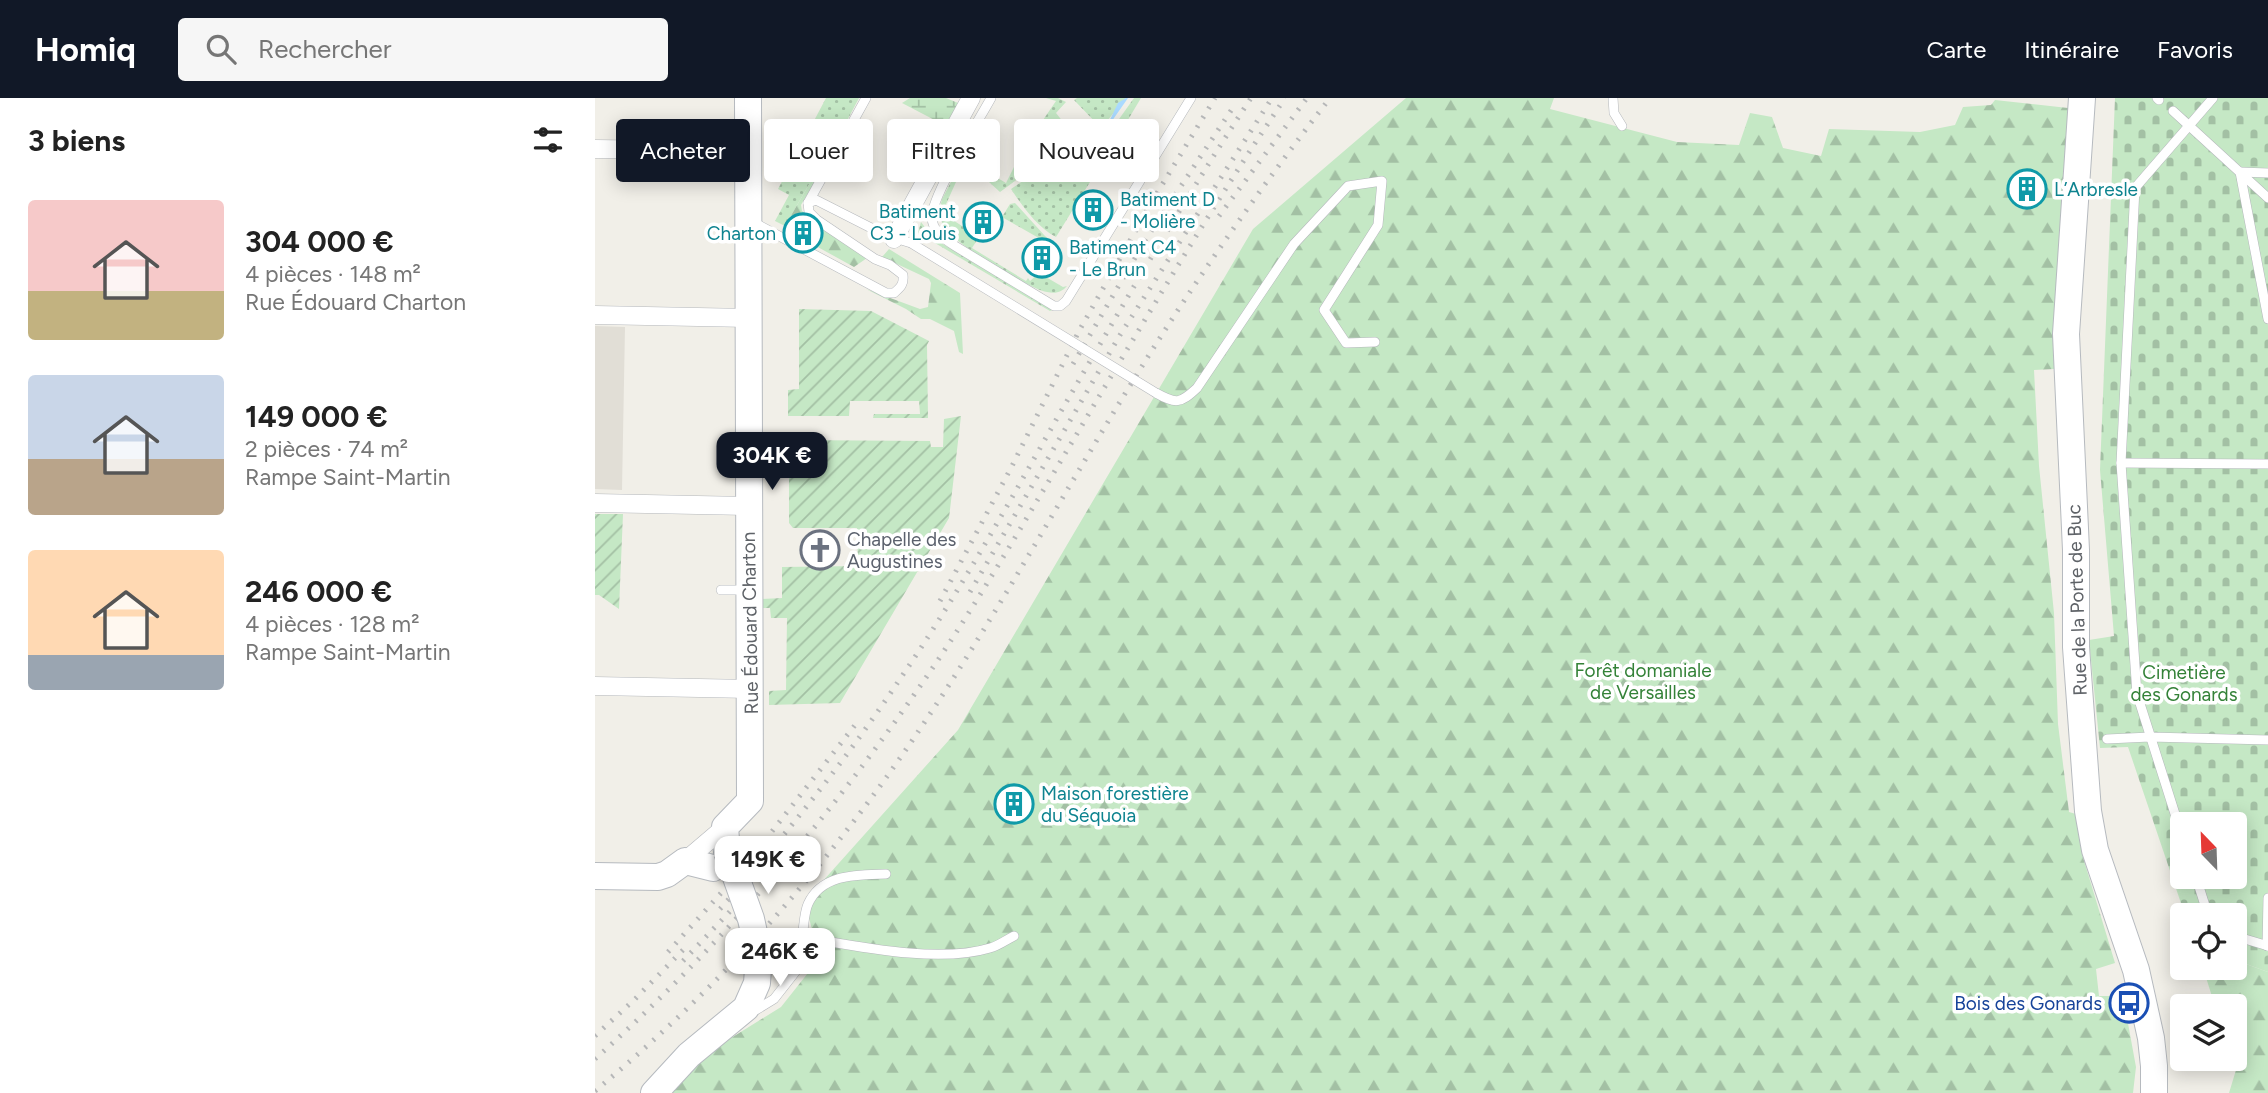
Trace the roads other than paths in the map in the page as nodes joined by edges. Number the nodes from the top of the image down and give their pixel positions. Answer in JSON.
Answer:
{"nodes":[{"id":1,"x":748,"y":98,"type":"edge"},
{"id":2,"x":866,"y":98,"type":"edge"},
{"id":3,"x":971,"y":98,"type":"edge"},
{"id":4,"x":991,"y":98,"type":"edge"},
{"id":5,"x":1191,"y":98,"type":"edge"},
{"id":6,"x":1613,"y":98,"type":"edge"},
{"id":7,"x":2082,"y":98,"type":"edge"},
{"id":8,"x":2213,"y":98,"type":"edge"},
{"id":9,"x":2173,"y":111,"type":"dead end"},
{"id":10,"x":748,"y":119,"type":"edge"},
{"id":11,"x":2190,"y":124,"type":"junction"},
{"id":12,"x":1622,"y":126,"type":"dead end"},
{"id":13,"x":595,"y":149,"type":"edge"},
{"id":14,"x":616,"y":149,"type":"edge"},
{"id":15,"x":2240,"y":172,"type":"junction"},
{"id":16,"x":2268,"y":173,"type":"edge"},
{"id":17,"x":748,"y":182,"type":"edge"},
{"id":18,"x":2268,"y":198,"type":"edge"},
{"id":19,"x":808,"y":203,"type":"junction"},
{"id":20,"x":748,"y":219,"type":"junction"},
{"id":21,"x":903,"y":241,"type":"junction"},
{"id":22,"x":595,"y":315,"type":"edge"},
{"id":23,"x":749,"y":318,"type":"junction"},
{"id":24,"x":2268,"y":319,"type":"edge"},
{"id":25,"x":1375,"y":342,"type":"dead end"},
{"id":26,"x":2121,"y":463,"type":"junction"},
{"id":27,"x":2268,"y":464,"type":"edge"},
{"id":28,"x":595,"y":503,"type":"edge"},
{"id":29,"x":748,"y":506,"type":"junction"},
{"id":30,"x":721,"y":590,"type":"dead end"},
{"id":31,"x":749,"y":590,"type":"junction"},
{"id":32,"x":595,"y":686,"type":"edge"},
{"id":33,"x":751,"y":689,"type":"junction"},
{"id":34,"x":2150,"y":737,"type":"junction"},
{"id":35,"x":2107,"y":739,"type":"dead end"},
{"id":36,"x":2268,"y":740,"type":"edge"},
{"id":37,"x":2174,"y":812,"type":"edge"},
{"id":38,"x":719,"y":846,"type":"junction"},
{"id":39,"x":886,"y":874,"type":"dead end"},
{"id":40,"x":595,"y":876,"type":"edge"},
{"id":41,"x":2268,"y":898,"type":"edge"},
{"id":42,"x":1014,"y":936,"type":"dead end"},
{"id":43,"x":802,"y":937,"type":"junction"},
{"id":44,"x":2247,"y":940,"type":"edge"},
{"id":45,"x":2267,"y":946,"type":"edge"},
{"id":46,"x":738,"y":1010,"type":"junction"},
{"id":47,"x":655,"y":1093,"type":"edge"},
{"id":48,"x":2154,"y":1093,"type":"edge"}],
"edges":[{"from":1,"to":10,"type":"street","name":"Rue Édouard Charton"},
{"from":2,"to":19,"type":"lane"},
{"from":3,"to":21,"type":"street"},
{"from":4,"to":5,"type":"lane"},
{"from":6,"to":12,"type":"lane"},
{"from":7,"to":48,"type":"street","name":"Rue de la Porte de Buc"},
{"from":8,"to":11,"type":"lane"},
{"from":9,"to":11,"type":"lane"},
{"from":11,"to":15,"type":"lane"},
{"from":11,"to":26,"type":"lane"},
{"from":13,"to":14,"type":"street"},
{"from":15,"to":16,"type":"lane"},
{"from":15,"to":18,"type":"lane"},
{"from":15,"to":24,"type":"lane"},
{"from":17,"to":20,"type":"street","name":"Rue Édouard Charton"},
{"from":19,"to":20,"type":"lane"},
{"from":19,"to":21,"type":"lane"},
{"from":20,"to":23,"type":"street","name":"Rue Édouard Charton"},
{"from":21,"to":25,"type":"lane","bridge":true},
{"from":22,"to":23,"type":"street"},
{"from":23,"to":29,"type":"street","name":"Rue Édouard Charton"},
{"from":26,"to":27,"type":"lane"},
{"from":26,"to":34,"type":"lane"},
{"from":28,"to":29,"type":"street"},
{"from":29,"to":31,"type":"street","name":"Rue Édouard Charton"},
{"from":30,"to":31,"type":"lane"},
{"from":31,"to":33,"type":"street","name":"Rue Édouard Charton"},
{"from":32,"to":33,"type":"street"},
{"from":33,"to":38,"type":"street","name":"Rue Édouard Charton"},
{"from":34,"to":35,"type":"lane"},
{"from":34,"to":36,"type":"lane"},
{"from":34,"to":37,"type":"lane"},
{"from":38,"to":40,"type":"street"},
{"from":38,"to":46,"type":"street","bridge":true},
{"from":39,"to":43,"type":"lane"},
{"from":41,"to":45,"type":"lane"},
{"from":42,"to":43,"type":"lane"},
{"from":43,"to":46,"type":"lane"},
{"from":44,"to":45,"type":"lane"},
{"from":46,"to":47,"type":"street"}]}
